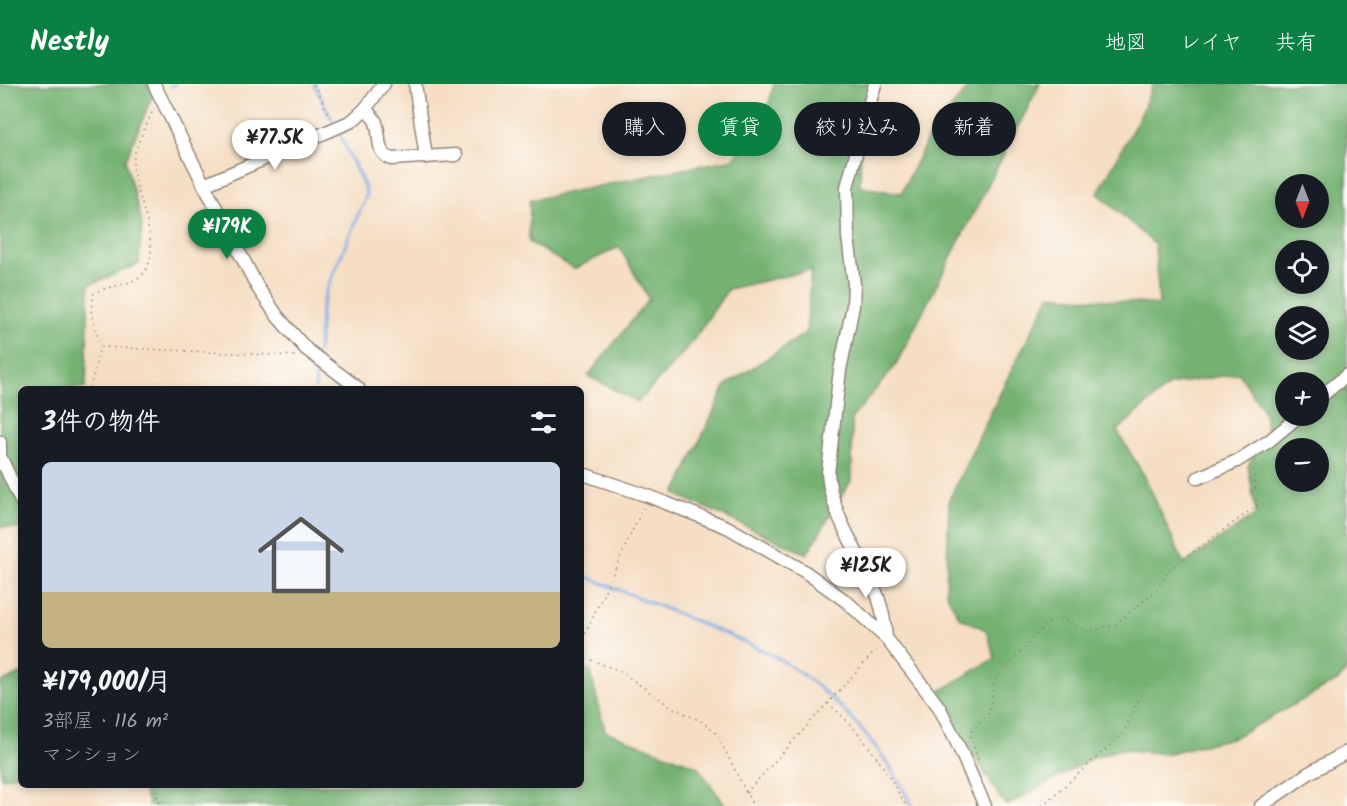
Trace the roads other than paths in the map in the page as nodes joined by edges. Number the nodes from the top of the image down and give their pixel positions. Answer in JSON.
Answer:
{"nodes":[{"id":1,"x":154,"y":84,"type":"edge"},
{"id":2,"x":384,"y":84,"type":"edge"},
{"id":3,"x":415,"y":84,"type":"edge"},
{"id":4,"x":875,"y":84,"type":"edge"},
{"id":5,"x":365,"y":109,"type":"junction"},
{"id":6,"x":456,"y":155,"type":"dead end"},
{"id":7,"x":426,"y":157,"type":"junction"},
{"id":8,"x":204,"y":185,"type":"junction"},
{"id":9,"x":1347,"y":375,"type":"edge"},
{"id":10,"x":355,"y":386,"type":"edge"},
{"id":11,"x":1329,"y":390,"type":"edge"},
{"id":12,"x":1287,"y":426,"type":"edge"},
{"id":13,"x":0,"y":442,"type":"edge"},
{"id":14,"x":1,"y":458,"type":"edge"},
{"id":15,"x":0,"y":467,"type":"edge"},
{"id":16,"x":584,"y":474,"type":"edge"},
{"id":17,"x":1198,"y":478,"type":"dead end"},
{"id":18,"x":18,"y":495,"type":"edge"},
{"id":19,"x":886,"y":638,"type":"junction"},
{"id":20,"x":1347,"y":752,"type":"edge"},
{"id":21,"x":985,"y":806,"type":"edge"},
{"id":22,"x":1262,"y":806,"type":"edge"}],
"edges":[{"from":1,"to":8,"type":"street"},
{"from":2,"to":5,"type":"street"},
{"from":3,"to":7,"type":"street"},
{"from":4,"to":19,"type":"street"},
{"from":5,"to":7,"type":"street"},
{"from":5,"to":8,"type":"street"},
{"from":6,"to":7,"type":"street"},
{"from":8,"to":10,"type":"street"},
{"from":9,"to":11,"type":"street"},
{"from":12,"to":17,"type":"street"},
{"from":13,"to":14,"type":"street"},
{"from":14,"to":15,"type":"street"},
{"from":14,"to":18,"type":"street"},
{"from":16,"to":19,"type":"street"},
{"from":19,"to":21,"type":"street"},
{"from":20,"to":22,"type":"street"}]}
